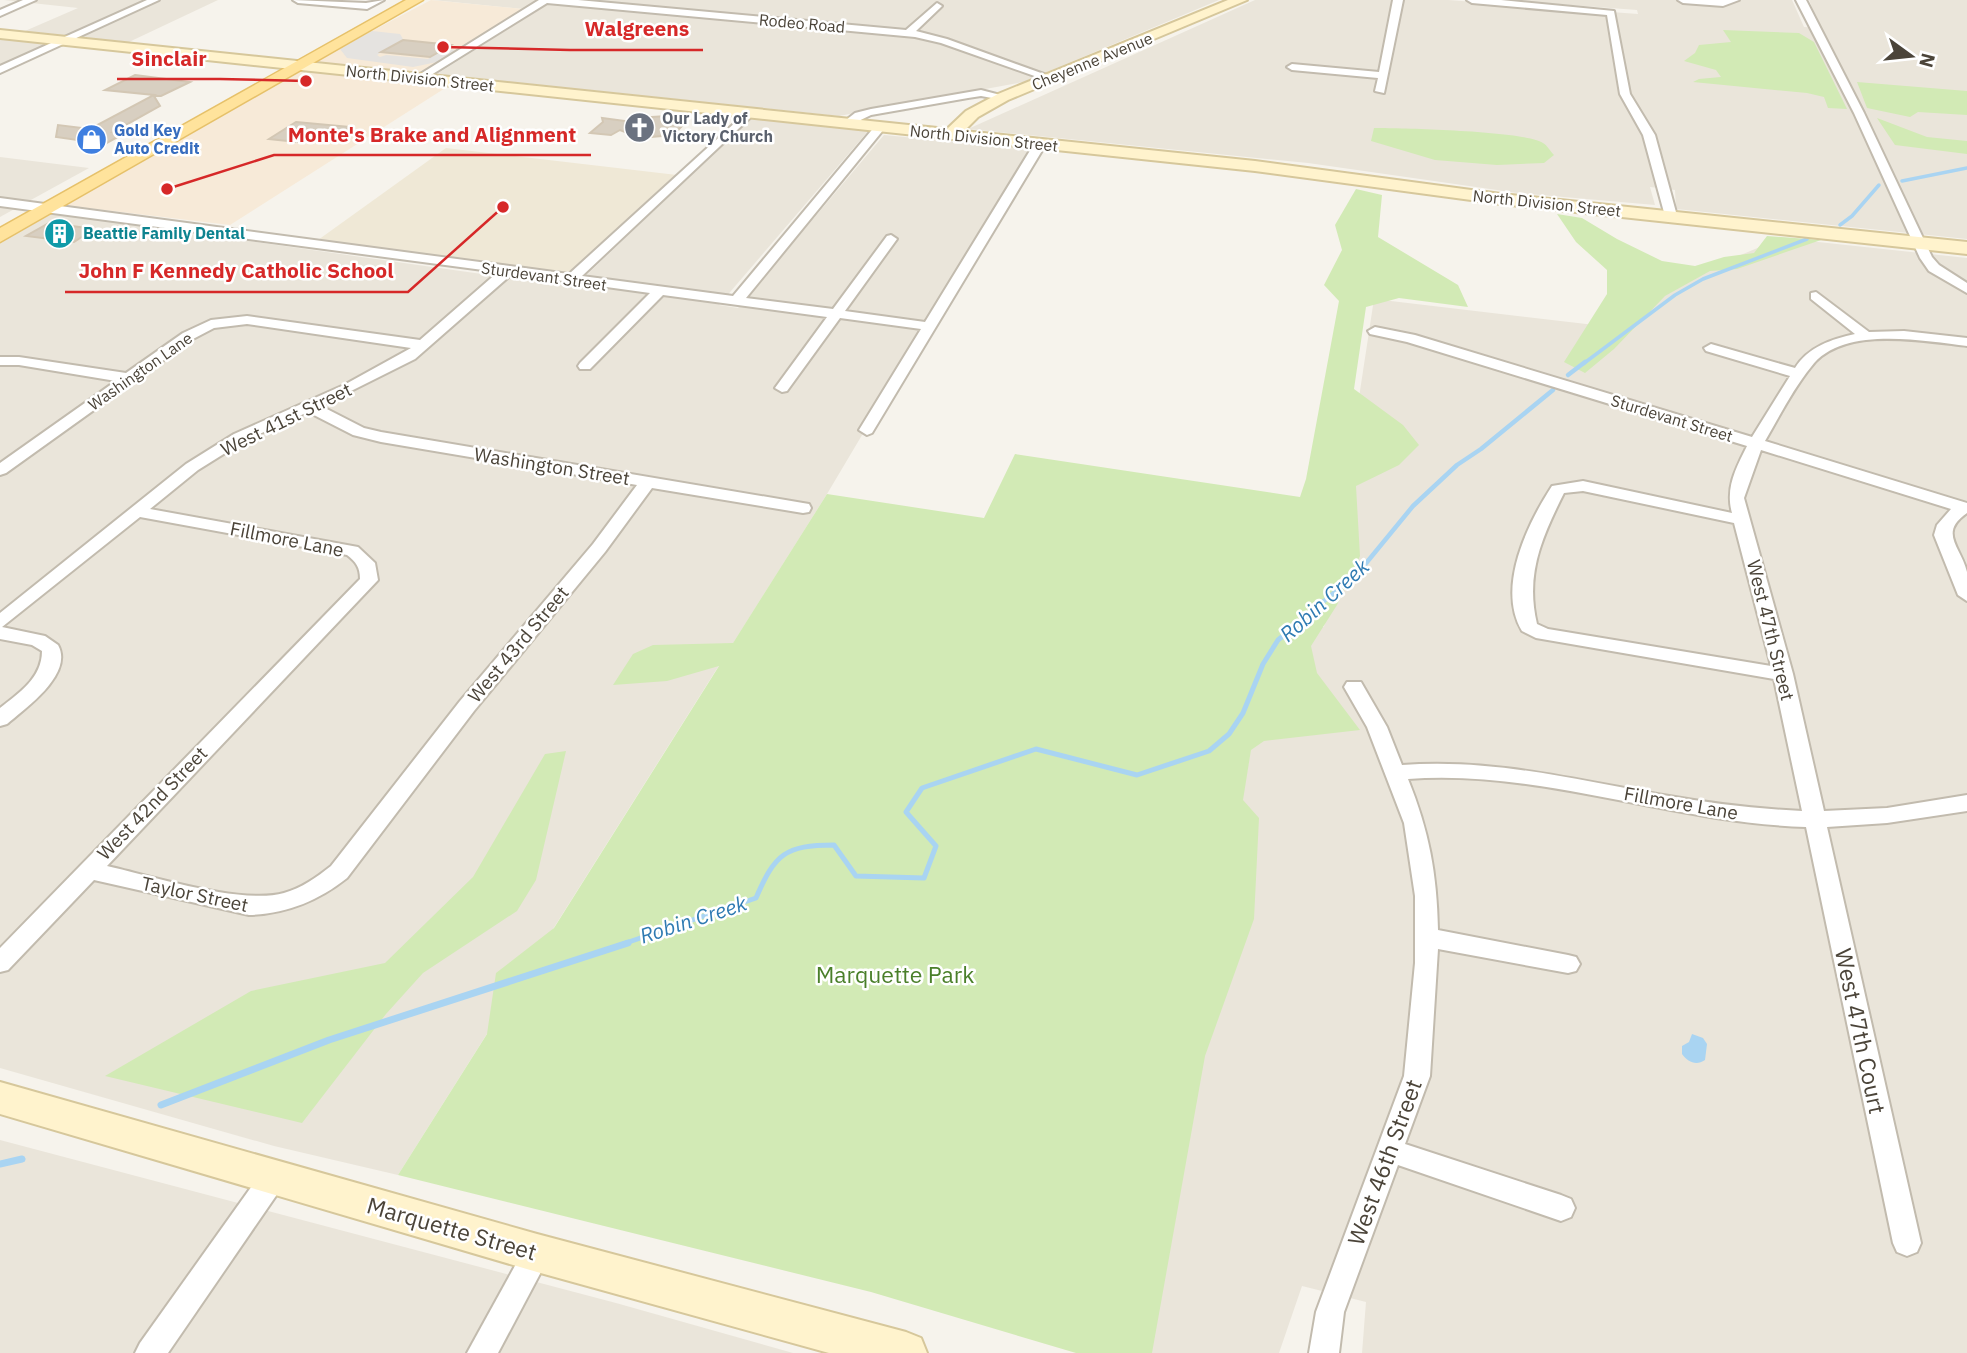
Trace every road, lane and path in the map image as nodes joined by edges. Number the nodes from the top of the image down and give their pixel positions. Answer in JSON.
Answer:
{"nodes":[{"id":1,"x":31,"y":0,"type":"edge"},
{"id":2,"x":154,"y":0,"type":"edge"},
{"id":3,"x":298,"y":0,"type":"edge"},
{"id":4,"x":379,"y":0,"type":"edge"},
{"id":5,"x":401,"y":0,"type":"edge"},
{"id":6,"x":416,"y":0,"type":"edge"},
{"id":7,"x":547,"y":0,"type":"edge"},
{"id":8,"x":1240,"y":0,"type":"edge"},
{"id":9,"x":1398,"y":0,"type":"edge"},
{"id":10,"x":1472,"y":0,"type":"edge"},
{"id":11,"x":1682,"y":0,"type":"edge"},
{"id":12,"x":1734,"y":0,"type":"edge"},
{"id":13,"x":1801,"y":0,"type":"edge"},
{"id":14,"x":937,"y":6,"type":"dead end"},
{"id":15,"x":0,"y":13,"type":"edge"},
{"id":16,"x":909,"y":33,"type":"junction"},
{"id":17,"x":0,"y":34,"type":"edge"},
{"id":18,"x":65,"y":41,"type":"junction"},
{"id":19,"x":295,"y":65,"type":"junction"},
{"id":20,"x":1292,"y":67,"type":"dead end"},
{"id":21,"x":0,"y":70,"type":"edge"},
{"id":22,"x":1383,"y":75,"type":"junction"},
{"id":23,"x":419,"y":78,"type":"junction"},
{"id":24,"x":1050,"y":78,"type":"junction"},
{"id":25,"x":1380,"y":91,"type":"dead end"},
{"id":26,"x":1003,"y":97,"type":"junction"},
{"id":27,"x":749,"y":113,"type":"junction"},
{"id":28,"x":846,"y":124,"type":"junction"},
{"id":29,"x":880,"y":127,"type":"junction"},
{"id":30,"x":951,"y":134,"type":"junction"},
{"id":31,"x":1040,"y":144,"type":"junction"},
{"id":32,"x":0,"y":202,"type":"edge"},
{"id":33,"x":39,"y":208,"type":"junction"},
{"id":34,"x":1671,"y":216,"type":"junction"},
{"id":35,"x":0,"y":223,"type":"edge"},
{"id":36,"x":0,"y":236,"type":"edge"},
{"id":37,"x":891,"y":239,"type":"dead end"},
{"id":38,"x":1919,"y":243,"type":"junction"},
{"id":39,"x":1967,"y":248,"type":"edge"},
{"id":40,"x":508,"y":271,"type":"junction"},
{"id":41,"x":570,"y":280,"type":"junction"},
{"id":42,"x":1967,"y":289,"type":"edge"},
{"id":43,"x":658,"y":292,"type":"junction"},
{"id":44,"x":1816,"y":296,"type":"dead end"},
{"id":45,"x":735,"y":302,"type":"junction"},
{"id":46,"x":836,"y":315,"type":"junction"},
{"id":47,"x":921,"y":325,"type":"dead end"},
{"id":48,"x":1375,"y":331,"type":"dead end"},
{"id":49,"x":1866,"y":336,"type":"junction"},
{"id":50,"x":1967,"y":342,"type":"edge"},
{"id":51,"x":422,"y":345,"type":"junction"},
{"id":52,"x":1711,"y":348,"type":"dead end"},
{"id":53,"x":0,"y":361,"type":"edge"},
{"id":54,"x":585,"y":366,"type":"dead end"},
{"id":55,"x":1799,"y":374,"type":"junction"},
{"id":56,"x":128,"y":378,"type":"junction"},
{"id":57,"x":782,"y":388,"type":"dead end"},
{"id":58,"x":308,"y":405,"type":"junction"},
{"id":59,"x":867,"y":430,"type":"dead end"},
{"id":60,"x":1757,"y":444,"type":"junction"},
{"id":61,"x":0,"y":470,"type":"edge"},
{"id":62,"x":648,"y":482,"type":"junction"},
{"id":63,"x":803,"y":508,"type":"dead end"},
{"id":64,"x":1964,"y":508,"type":"edge"},
{"id":65,"x":138,"y":512,"type":"junction"},
{"id":66,"x":1742,"y":520,"type":"junction"},
{"id":67,"x":1967,"y":595,"type":"edge"},
{"id":68,"x":0,"y":622,"type":"edge"},
{"id":69,"x":0,"y":633,"type":"edge"},
{"id":70,"x":306,"y":644,"type":"joint"},
{"id":71,"x":1783,"y":674,"type":"junction"},
{"id":72,"x":1354,"y":687,"type":"dead end"},
{"id":73,"x":0,"y":719,"type":"edge"},
{"id":74,"x":1395,"y":773,"type":"junction"},
{"id":75,"x":1967,"y":803,"type":"edge"},
{"id":76,"x":388,"y":807,"type":"joint"},
{"id":77,"x":1815,"y":819,"type":"junction"},
{"id":78,"x":87,"y":870,"type":"junction"},
{"id":79,"x":1426,"y":937,"type":"junction"},
{"id":80,"x":0,"y":963,"type":"edge"},
{"id":81,"x":1568,"y":964,"type":"dead end"},
{"id":82,"x":0,"y":1098,"type":"edge"},
{"id":83,"x":1389,"y":1150,"type":"junction"},
{"id":84,"x":273,"y":1178,"type":"junction"},
{"id":85,"x":1561,"y":1208,"type":"dead end"},
{"id":86,"x":1907,"y":1242,"type":"dead end"},
{"id":87,"x":537,"y":1253,"type":"junction"},
{"id":88,"x":150,"y":1353,"type":"edge"},
{"id":89,"x":482,"y":1353,"type":"edge"},
{"id":90,"x":906,"y":1353,"type":"edge"},
{"id":91,"x":1324,"y":1353,"type":"edge"}],
"edges":[{"from":1,"to":15,"type":"street"},
{"from":2,"to":18,"type":"street"},
{"from":3,"to":4,"type":"street"},
{"from":5,"to":19,"type":"main road"},
{"from":6,"to":19,"type":"main road"},
{"from":7,"to":16,"type":"street","name":"Rodeo Road"},
{"from":7,"to":23,"type":"street"},
{"from":8,"to":24,"type":"main road","name":"Cheyenne Avenue"},
{"from":9,"to":22,"type":"street"},
{"from":10,"to":34,"type":"street"},
{"from":11,"to":12,"type":"street"},
{"from":13,"to":38,"type":"street"},
{"from":14,"to":16,"type":"street"},
{"from":16,"to":24,"type":"street","name":"Rodeo Road"},
{"from":17,"to":18,"type":"main road","name":"North Division Street"},
{"from":18,"to":19,"type":"main road","name":"North Division Street"},
{"from":18,"to":21,"type":"street"},
{"from":19,"to":23,"type":"main road","name":"North Division Street"},
{"from":19,"to":33,"type":"main road"},
{"from":20,"to":22,"type":"street"},
{"from":22,"to":25,"type":"street"},
{"from":23,"to":27,"type":"main road","name":"North Division Street"},
{"from":24,"to":26,"type":"main road","name":"Cheyenne Avenue"},
{"from":26,"to":28,"type":"street"},
{"from":26,"to":30,"type":"main road","name":"Cheyenne Avenue"},
{"from":27,"to":28,"type":"main road","name":"North Division Street"},
{"from":27,"to":41,"type":"street"},
{"from":28,"to":29,"type":"main road","name":"North Division Street"},
{"from":29,"to":30,"type":"main road","name":"North Division Street"},
{"from":29,"to":45,"type":"street"},
{"from":30,"to":31,"type":"main road","name":"North Division Street"},
{"from":31,"to":34,"type":"main road","name":"North Division Street"},
{"from":31,"to":59,"type":"street"},
{"from":32,"to":33,"type":"street","name":"Sturdevant Street"},
{"from":33,"to":35,"type":"main road"},
{"from":33,"to":36,"type":"main road"},
{"from":33,"to":40,"type":"street","name":"Sturdevant Street"},
{"from":34,"to":38,"type":"main road","name":"North Division Street"},
{"from":37,"to":46,"type":"street"},
{"from":38,"to":39,"type":"main road","name":"North Division Street"},
{"from":38,"to":42,"type":"street"},
{"from":40,"to":41,"type":"street","name":"Sturdevant Street"},
{"from":40,"to":51,"type":"street","name":"West 41st Street"},
{"from":41,"to":43,"type":"street","name":"Sturdevant Street"},
{"from":43,"to":45,"type":"street","name":"Sturdevant Street"},
{"from":43,"to":54,"type":"street"},
{"from":44,"to":49,"type":"street"},
{"from":45,"to":46,"type":"street","name":"Sturdevant Street"},
{"from":46,"to":47,"type":"street","name":"Sturdevant Street"},
{"from":46,"to":57,"type":"street"},
{"from":48,"to":60,"type":"street","name":"Sturdevant Street"},
{"from":49,"to":50,"type":"street","name":"West 47th Street"},
{"from":49,"to":55,"type":"street","name":"West 47th Street"},
{"from":51,"to":56,"type":"street","name":"Washington Lane"},
{"from":51,"to":58,"type":"street","name":"West 41st Street"},
{"from":52,"to":55,"type":"street"},
{"from":53,"to":56,"type":"street"},
{"from":55,"to":60,"type":"street","name":"West 47th Street"},
{"from":56,"to":61,"type":"street","name":"Washington Lane"},
{"from":58,"to":62,"type":"street","name":"Washington Street"},
{"from":58,"to":65,"type":"street","name":"West 41st Street"},
{"from":60,"to":64,"type":"street","name":"Sturdevant Street"},
{"from":60,"to":66,"type":"street","name":"West 47th Street"},
{"from":62,"to":63,"type":"street","name":"Washington Street"},
{"from":62,"to":76,"type":"street","name":"West 43rd Street"},
{"from":64,"to":67,"type":"street"},
{"from":65,"to":68,"type":"street","name":"West 41st Street"},
{"from":65,"to":70,"type":"street","name":"Fillmore Lane"},
{"from":66,"to":71,"type":"street","name":"West 47th Street"},
{"from":66,"to":71,"type":"street"},
{"from":69,"to":73,"type":"street"},
{"from":70,"to":78,"type":"street","name":"West 42nd Street"},
{"from":71,"to":77,"type":"street","name":"West 47th Street"},
{"from":72,"to":74,"type":"street","name":"West 46th Street"},
{"from":74,"to":77,"type":"street","name":"Fillmore Lane"},
{"from":74,"to":79,"type":"street","name":"West 46th Street"},
{"from":75,"to":77,"type":"street","name":"Fillmore Lane"},
{"from":76,"to":78,"type":"street","name":"Taylor Street"},
{"from":77,"to":86,"type":"street","name":"West 47th Court"},
{"from":78,"to":80,"type":"street","name":"West 42nd Street"},
{"from":79,"to":81,"type":"street"},
{"from":79,"to":83,"type":"street","name":"West 46th Street"},
{"from":82,"to":84,"type":"main road","name":"Marquette Street"},
{"from":83,"to":85,"type":"street"},
{"from":83,"to":91,"type":"street","name":"West 46th Street"},
{"from":84,"to":87,"type":"main road","name":"Marquette Street"},
{"from":84,"to":88,"type":"street"},
{"from":87,"to":89,"type":"street"},
{"from":87,"to":90,"type":"main road","name":"Marquette Street"}]}
